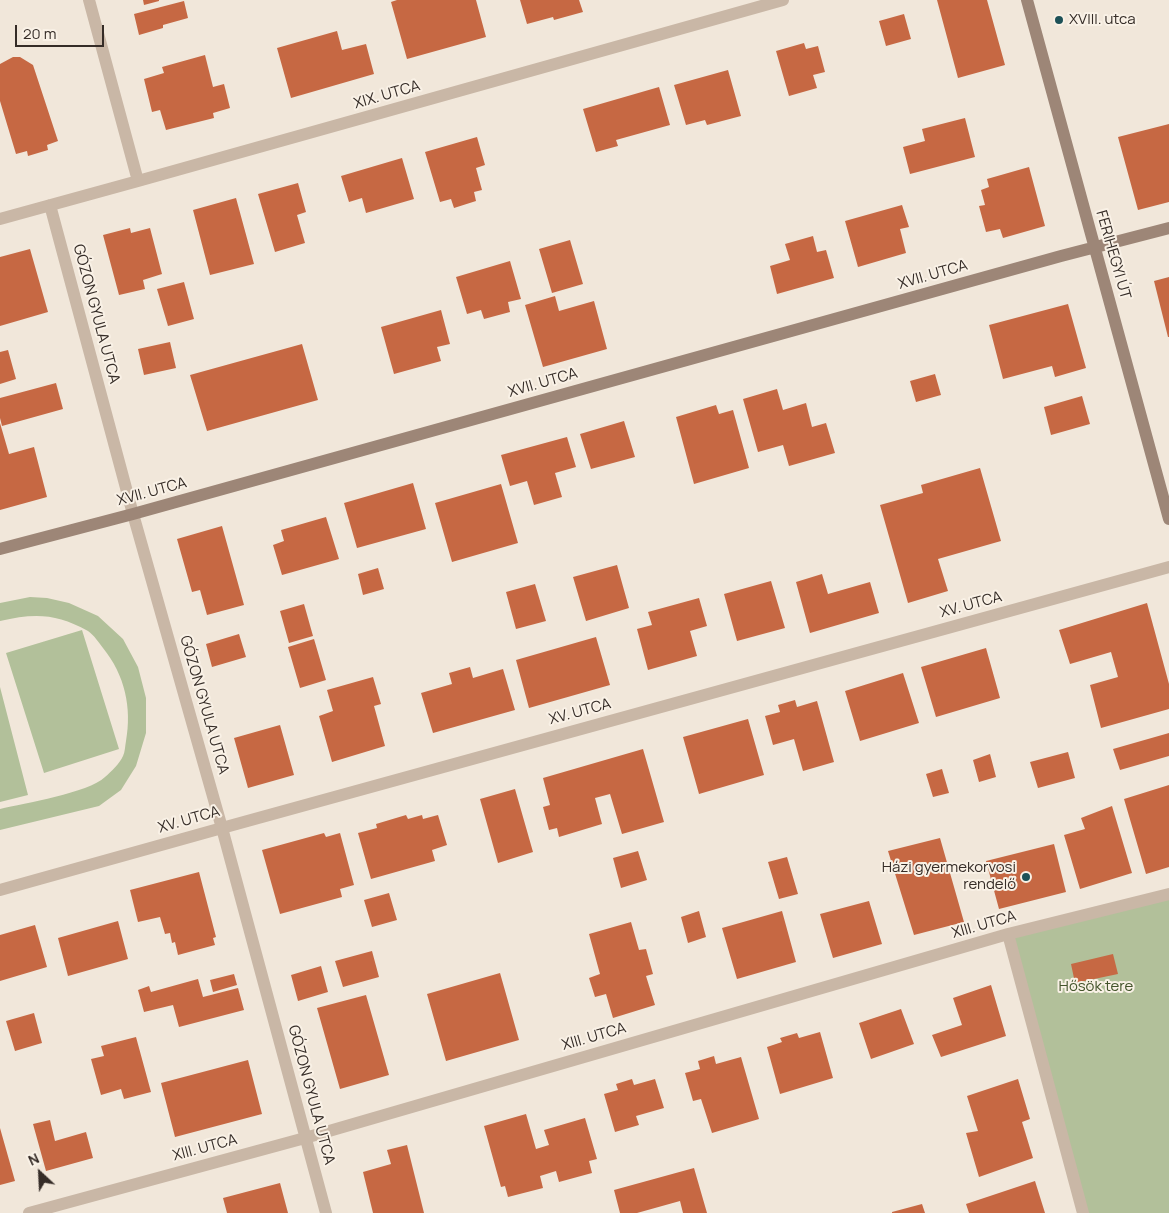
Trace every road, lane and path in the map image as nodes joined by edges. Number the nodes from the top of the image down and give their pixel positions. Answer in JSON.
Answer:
{"nodes":[{"id":1,"x":89,"y":0,"type":"edge"},
{"id":2,"x":783,"y":0,"type":"edge"},
{"id":3,"x":1027,"y":0,"type":"edge"},
{"id":4,"x":138,"y":182,"type":"junction"},
{"id":5,"x":50,"y":205,"type":"junction"},
{"id":6,"x":0,"y":219,"type":"edge"},
{"id":7,"x":1169,"y":228,"type":"edge"},
{"id":8,"x":1093,"y":248,"type":"junction"},
{"id":9,"x":133,"y":514,"type":"junction"},
{"id":10,"x":1169,"y":519,"type":"edge"},
{"id":11,"x":0,"y":549,"type":"edge"},
{"id":12,"x":1169,"y":567,"type":"edge"},
{"id":13,"x":222,"y":828,"type":"junction"},
{"id":14,"x":0,"y":890,"type":"edge"},
{"id":15,"x":1169,"y":894,"type":"edge"},
{"id":16,"x":1008,"y":934,"type":"junction"},
{"id":17,"x":305,"y":1138,"type":"junction"},
{"id":18,"x":29,"y":1213,"type":"edge"},
{"id":19,"x":326,"y":1213,"type":"edge"},
{"id":20,"x":1083,"y":1213,"type":"edge"}],
"edges":[{"from":1,"to":4,"type":"street"},
{"from":2,"to":4,"type":"street","name":"XIX. UTCA"},
{"from":3,"to":8,"type":"street","name":"FERIHEGYI ÚT"},
{"from":4,"to":5,"type":"street","name":"XIX. UTCA"},
{"from":5,"to":6,"type":"street","name":"XIX. UTCA"},
{"from":5,"to":9,"type":"street","name":"GÓZON GYULA UTCA"},
{"from":7,"to":8,"type":"street"},
{"from":8,"to":9,"type":"street","name":"XVII. UTCA"},
{"from":8,"to":10,"type":"street","name":"FERIHEGYI ÚT"},
{"from":9,"to":11,"type":"street","name":"XVII. UTCA"},
{"from":9,"to":13,"type":"street","name":"GÓZON GYULA UTCA"},
{"from":12,"to":13,"type":"street","name":"XV. UTCA"},
{"from":13,"to":14,"type":"street","name":"XV. UTCA"},
{"from":13,"to":17,"type":"street","name":"GÓZON GYULA UTCA"},
{"from":15,"to":16,"type":"street","name":"XIII. UTCA"},
{"from":16,"to":17,"type":"street","name":"XIII. UTCA"},
{"from":16,"to":20,"type":"street"},
{"from":17,"to":18,"type":"street","name":"XIII. UTCA"},
{"from":17,"to":19,"type":"street","name":"GÓZON GYULA UTCA"}]}
